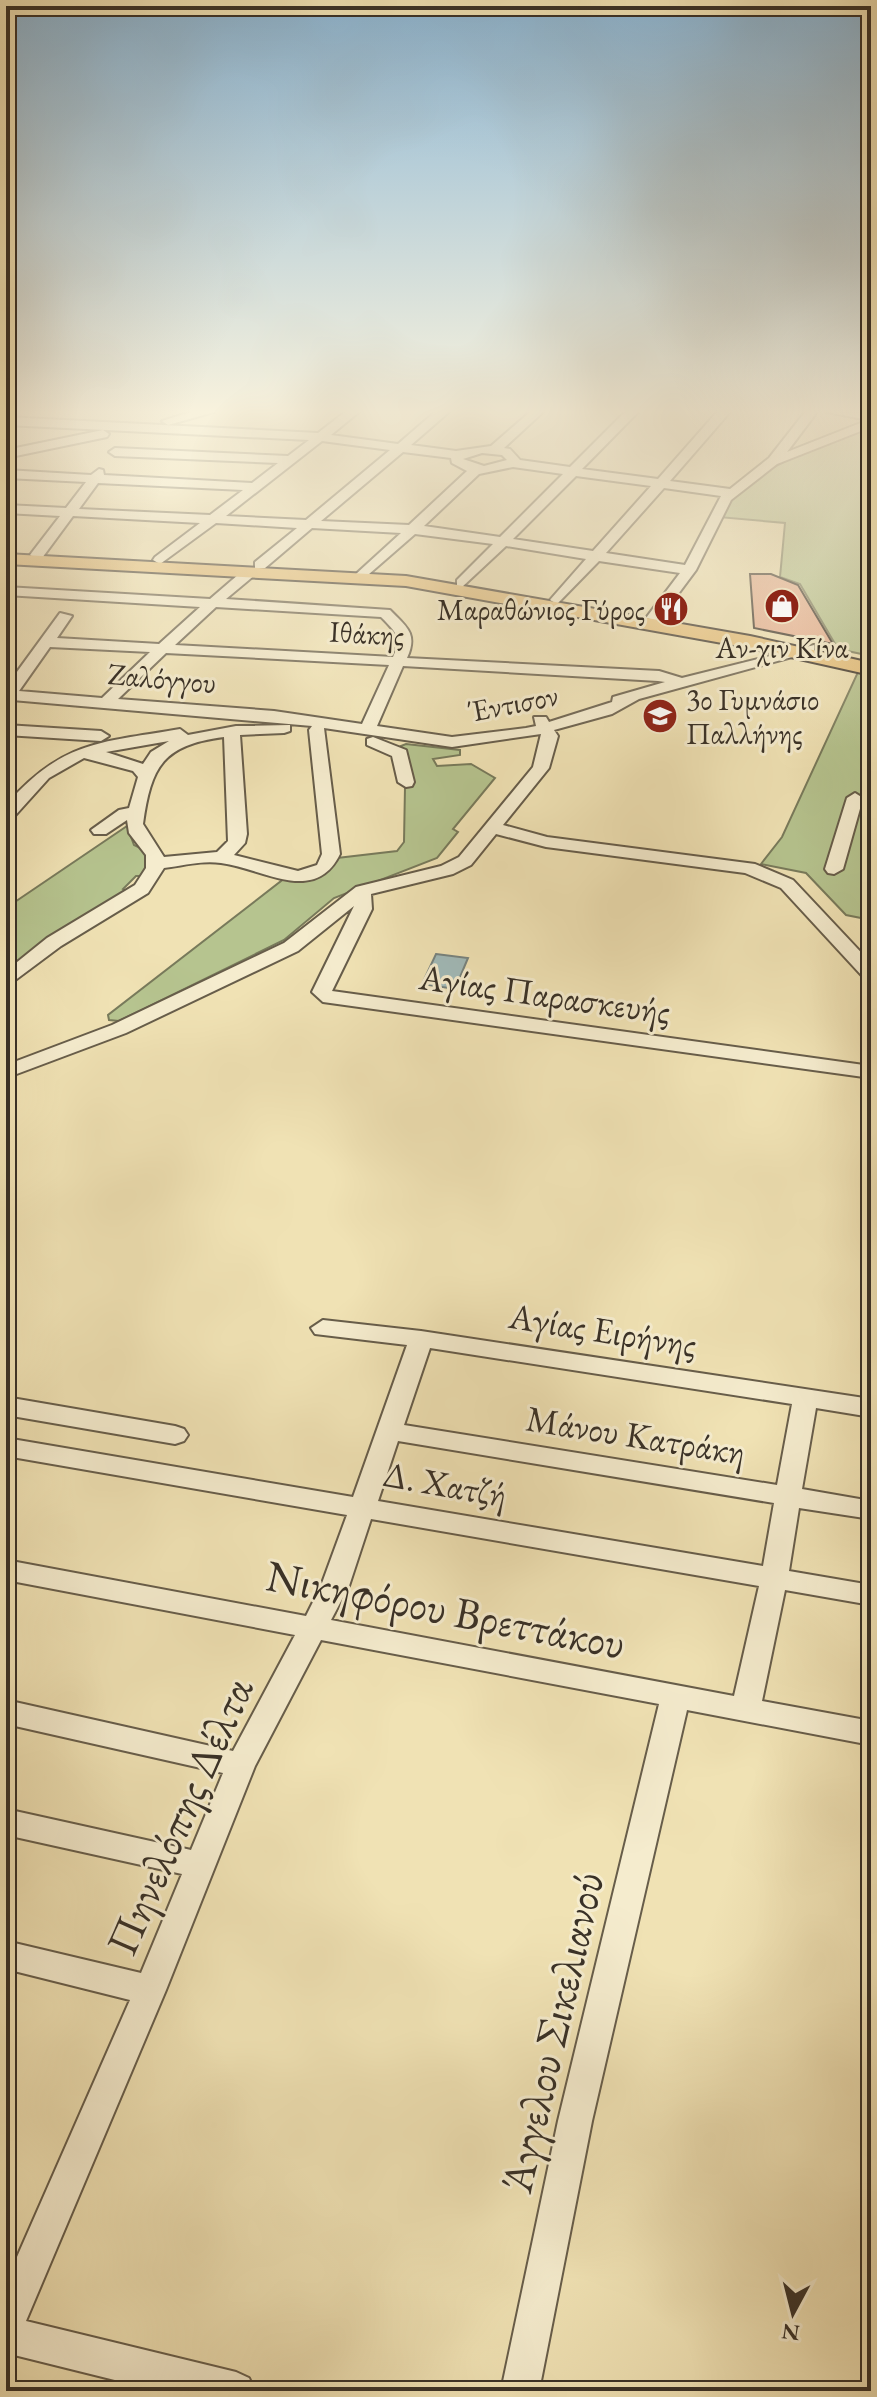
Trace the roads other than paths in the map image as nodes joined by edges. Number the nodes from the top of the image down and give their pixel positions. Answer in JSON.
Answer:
{"nodes":[{"id":1,"x":59,"y":524,"type":"edge"},
{"id":2,"x":204,"y":524,"type":"edge"},
{"id":3,"x":306,"y":524,"type":"joint"},
{"id":4,"x":417,"y":524,"type":"edge"},
{"id":5,"x":521,"y":524,"type":"edge"},
{"id":6,"x":625,"y":524,"type":"edge"},
{"id":7,"x":711,"y":524,"type":"edge"},
{"id":8,"x":411,"y":529,"type":"junction"},
{"id":9,"x":503,"y":542,"type":"junction"},
{"id":10,"x":37,"y":555,"type":"junction"},
{"id":11,"x":6,"y":556,"type":"edge"},
{"id":12,"x":596,"y":556,"type":"junction"},
{"id":13,"x":160,"y":560,"type":"junction"},
{"id":14,"x":256,"y":568,"type":"junction"},
{"id":15,"x":689,"y":570,"type":"junction"},
{"id":16,"x":363,"y":574,"type":"junction"},
{"id":17,"x":462,"y":583,"type":"junction"},
{"id":18,"x":6,"y":591,"type":"edge"},
{"id":19,"x":557,"y":600,"type":"junction"},
{"id":20,"x":213,"y":602,"type":"junction"},
{"id":21,"x":65,"y":616,"type":"dead end"},
{"id":22,"x":653,"y":618,"type":"junction"},
{"id":23,"x":47,"y":642,"type":"junction"},
{"id":24,"x":161,"y":649,"type":"junction"},
{"id":25,"x":803,"y":650,"type":"junction"},
{"id":26,"x":400,"y":660,"type":"junction"},
{"id":27,"x":871,"y":661,"type":"edge"},
{"id":28,"x":871,"y":669,"type":"edge"},
{"id":29,"x":6,"y":671,"type":"edge"},
{"id":30,"x":26,"y":673,"type":"junction"},
{"id":31,"x":684,"y":683,"type":"junction"},
{"id":32,"x":7,"y":696,"type":"edge"},
{"id":33,"x":106,"y":702,"type":"junction"},
{"id":34,"x":313,"y":725,"type":"junction"},
{"id":35,"x":539,"y":725,"type":"junction"},
{"id":36,"x":6,"y":730,"type":"edge"},
{"id":37,"x":367,"y":730,"type":"junction"},
{"id":38,"x":232,"y":732,"type":"junction"},
{"id":39,"x":406,"y":738,"type":"junction"},
{"id":40,"x":501,"y":738,"type":"junction"},
{"id":41,"x":100,"y":746,"type":"junction"},
{"id":42,"x":546,"y":750,"type":"junction"},
{"id":43,"x":148,"y":770,"type":"junction"},
{"id":44,"x":406,"y":782,"type":"dead end"},
{"id":45,"x":14,"y":798,"type":"edge"},
{"id":46,"x":855,"y":798,"type":"dead end"},
{"id":47,"x":137,"y":811,"type":"junction"},
{"id":48,"x":6,"y":815,"type":"edge"},
{"id":49,"x":494,"y":828,"type":"junction"},
{"id":50,"x":100,"y":830,"type":"dead end"},
{"id":51,"x":222,"y":857,"type":"junction"},
{"id":52,"x":156,"y":863,"type":"junction"},
{"id":53,"x":834,"y":869,"type":"dead end"},
{"id":54,"x":362,"y":891,"type":"junction"},
{"id":55,"x":871,"y":974,"type":"edge"},
{"id":56,"x":6,"y":981,"type":"edge"},
{"id":57,"x":6,"y":1072,"type":"edge"},
{"id":58,"x":871,"y":1072,"type":"edge"},
{"id":59,"x":323,"y":1328,"type":"dead end"},
{"id":60,"x":421,"y":1339,"type":"junction"},
{"id":61,"x":805,"y":1398,"type":"junction"},
{"id":62,"x":6,"y":1406,"type":"edge"},
{"id":63,"x":871,"y":1408,"type":"edge"},
{"id":64,"x":389,"y":1431,"type":"junction"},
{"id":65,"x":175,"y":1435,"type":"dead end"},
{"id":66,"x":6,"y":1447,"type":"edge"},
{"id":67,"x":787,"y":1497,"type":"junction"},
{"id":68,"x":363,"y":1507,"type":"junction"},
{"id":69,"x":871,"y":1510,"type":"edge"},
{"id":70,"x":6,"y":1570,"type":"edge"},
{"id":71,"x":774,"y":1578,"type":"junction"},
{"id":72,"x":871,"y":1595,"type":"edge"},
{"id":73,"x":315,"y":1627,"type":"junction"},
{"id":74,"x":676,"y":1695,"type":"junction"},
{"id":75,"x":746,"y":1708,"type":"junction"},
{"id":76,"x":6,"y":1712,"type":"edge"},
{"id":77,"x":871,"y":1733,"type":"edge"},
{"id":78,"x":241,"y":1765,"type":"junction"},
{"id":79,"x":6,"y":1822,"type":"edge"},
{"id":80,"x":201,"y":1865,"type":"junction"},
{"id":81,"x":6,"y":1955,"type":"edge"},
{"id":82,"x":150,"y":1990,"type":"junction"},
{"id":83,"x":6,"y":2324,"type":"edge"},
{"id":84,"x":6,"y":2335,"type":"edge"},
{"id":85,"x":236,"y":2391,"type":"edge"},
{"id":86,"x":520,"y":2391,"type":"edge"}],
"edges":[{"from":1,"to":10,"type":"street"},
{"from":2,"to":13,"type":"street"},
{"from":3,"to":8,"type":"street"},
{"from":3,"to":14,"type":"street"},
{"from":4,"to":8,"type":"street"},
{"from":5,"to":9,"type":"street"},
{"from":6,"to":12,"type":"street"},
{"from":7,"to":15,"type":"street"},
{"from":8,"to":9,"type":"street"},
{"from":8,"to":16,"type":"street"},
{"from":9,"to":12,"type":"street"},
{"from":9,"to":17,"type":"street"},
{"from":10,"to":11,"type":"main road"},
{"from":10,"to":13,"type":"main road"},
{"from":11,"to":14,"type":"main road"},
{"from":12,"to":15,"type":"street"},
{"from":12,"to":19,"type":"street"},
{"from":13,"to":14,"type":"main road"},
{"from":14,"to":16,"type":"main road"},
{"from":14,"to":20,"type":"street"},
{"from":15,"to":22,"type":"street"},
{"from":16,"to":17,"type":"main road"},
{"from":16,"to":25,"type":"main road"},
{"from":17,"to":19,"type":"main road"},
{"from":18,"to":20,"type":"street"},
{"from":19,"to":22,"type":"main road"},
{"from":20,"to":24,"type":"street"},
{"from":20,"to":26,"type":"street"},
{"from":21,"to":23,"type":"street"},
{"from":22,"to":25,"type":"main road"},
{"from":23,"to":24,"type":"street","name":"Ιθάκης"},
{"from":23,"to":30,"type":"street"},
{"from":24,"to":26,"type":"street","name":"Ιθάκης"},
{"from":24,"to":33,"type":"street"},
{"from":25,"to":27,"type":"main road"},
{"from":25,"to":28,"type":"main road"},
{"from":25,"to":31,"type":"street","name":"Έντισον"},
{"from":26,"to":31,"type":"street","name":"Ιθάκης"},
{"from":26,"to":37,"type":"street"},
{"from":29,"to":30,"type":"street"},
{"from":30,"to":32,"type":"street"},
{"from":31,"to":35,"type":"street","name":"Έντισον"},
{"from":32,"to":33,"type":"street","name":"Ζαλόγγου"},
{"from":33,"to":34,"type":"street","name":"Ζαλόγγου"},
{"from":34,"to":37,"type":"street","name":"Έντισον"},
{"from":34,"to":38,"type":"street"},
{"from":34,"to":41,"type":"street"},
{"from":34,"to":44,"type":"street"},
{"from":34,"to":51,"type":"street"},
{"from":35,"to":39,"type":"street","name":"Έντισον"},
{"from":35,"to":40,"type":"street","name":"Έντισον"},
{"from":35,"to":42,"type":"street"},
{"from":36,"to":41,"type":"street"},
{"from":37,"to":39,"type":"street","name":"Έντισον"},
{"from":38,"to":43,"type":"street"},
{"from":38,"to":51,"type":"street"},
{"from":39,"to":40,"type":"street","name":"Έντισον"},
{"from":40,"to":42,"type":"street"},
{"from":41,"to":43,"type":"street"},
{"from":41,"to":45,"type":"street"},
{"from":42,"to":49,"type":"street"},
{"from":43,"to":47,"type":"street"},
{"from":45,"to":48,"type":"street"},
{"from":46,"to":53,"type":"street"},
{"from":47,"to":50,"type":"street"},
{"from":47,"to":52,"type":"street"},
{"from":49,"to":54,"type":"street"},
{"from":49,"to":55,"type":"street"},
{"from":51,"to":52,"type":"street"},
{"from":52,"to":56,"type":"street"},
{"from":54,"to":57,"type":"street"},
{"from":54,"to":58,"type":"street","name":"Αγίας Παρασκευής"},
{"from":59,"to":60,"type":"street","name":"Αγίας Ειρήνης"},
{"from":60,"to":61,"type":"street","name":"Αγίας Ειρήνης"},
{"from":60,"to":64,"type":"street","name":"Πηνελόπης Δέλτα"},
{"from":61,"to":63,"type":"street","name":"Αγίας Ειρήνης"},
{"from":61,"to":67,"type":"street"},
{"from":62,"to":65,"type":"street"},
{"from":64,"to":67,"type":"street","name":"Μάνου Κατράκη"},
{"from":64,"to":68,"type":"street","name":"Πηνελόπης Δέλτα"},
{"from":66,"to":68,"type":"street","name":"Δ. Χατζή"},
{"from":67,"to":69,"type":"street","name":"Μάνου Κατράκη"},
{"from":67,"to":71,"type":"street"},
{"from":68,"to":71,"type":"street","name":"Δ. Χατζή"},
{"from":68,"to":73,"type":"street","name":"Πηνελόπης Δέλτα"},
{"from":70,"to":73,"type":"street","name":"Νικηφόρου Βρεττάκου"},
{"from":71,"to":72,"type":"street","name":"Δ. Χατζή"},
{"from":71,"to":75,"type":"street"},
{"from":73,"to":74,"type":"street","name":"Νικηφόρου Βρεττάκου"},
{"from":73,"to":78,"type":"street","name":"Πηνελόπης Δέλτα"},
{"from":74,"to":75,"type":"street","name":"Νικηφόρου Βρεττάκου"},
{"from":74,"to":86,"type":"street","name":"Άγγελου Σικελιανού"},
{"from":75,"to":77,"type":"street","name":"Νικηφόρου Βρεττάκου"},
{"from":76,"to":78,"type":"street"},
{"from":78,"to":80,"type":"street","name":"Πηνελόπης Δέλτα"},
{"from":79,"to":80,"type":"street"},
{"from":80,"to":82,"type":"street","name":"Πηνελόπης Δέλτα"},
{"from":81,"to":82,"type":"street"},
{"from":82,"to":83,"type":"street","name":"Πηνελόπης Δέλτα"},
{"from":84,"to":85,"type":"street"}]}
